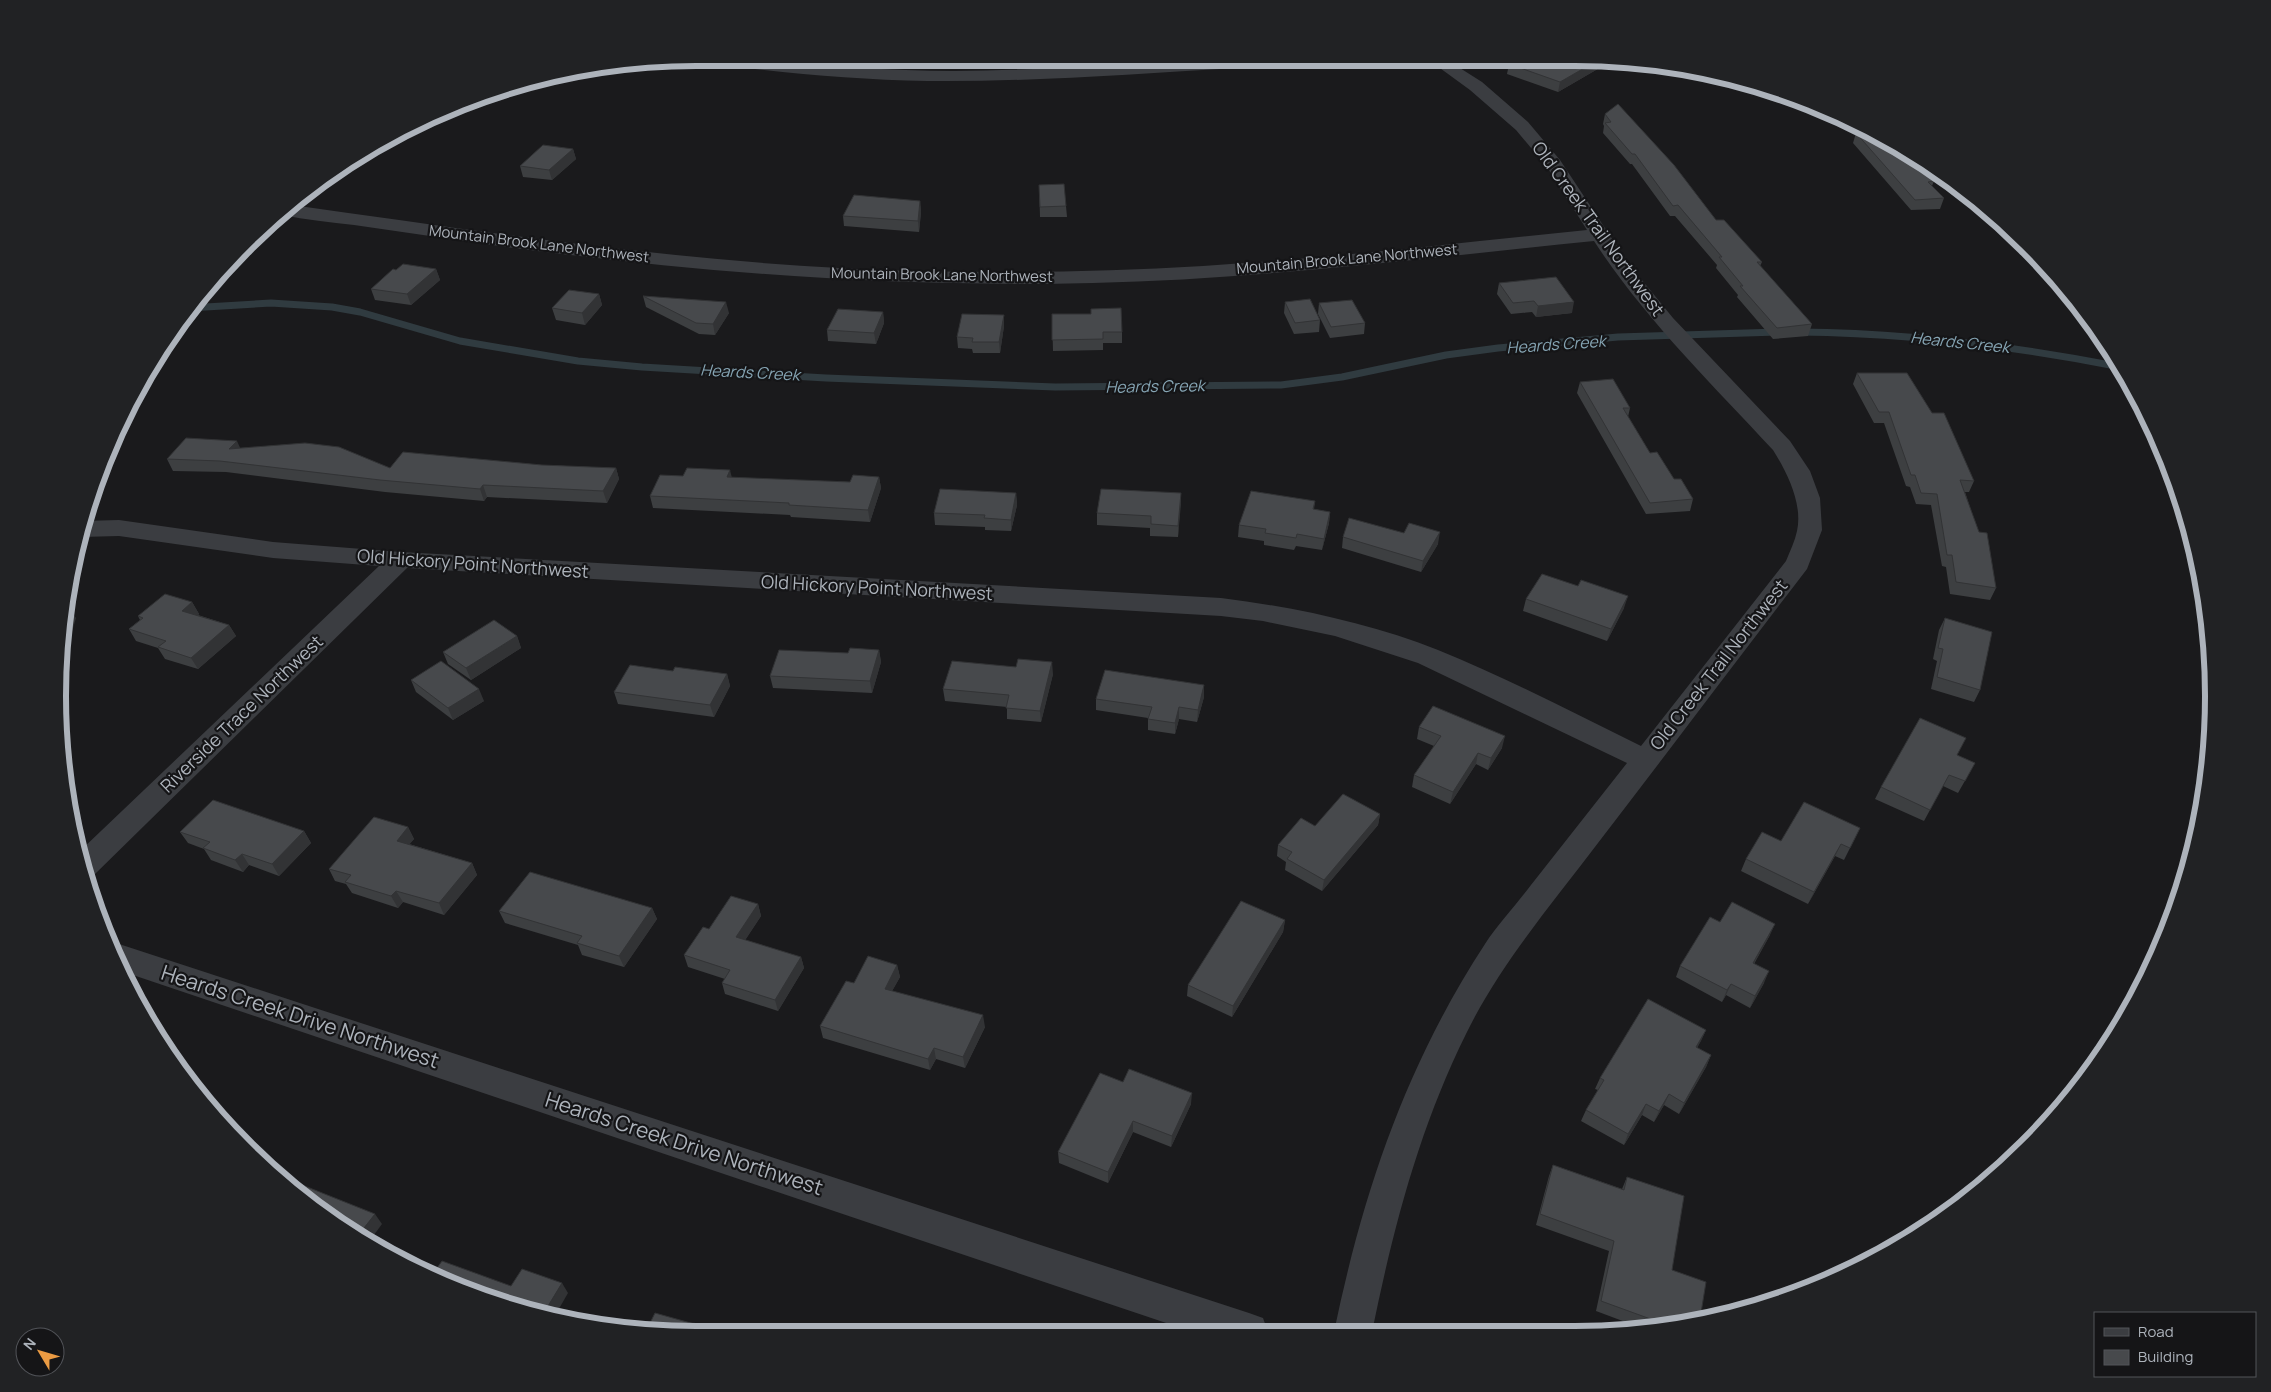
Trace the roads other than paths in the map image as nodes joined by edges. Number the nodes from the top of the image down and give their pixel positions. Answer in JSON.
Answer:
{"nodes":[{"id":1,"x":771,"y":66,"type":"edge"},
{"id":2,"x":1185,"y":66,"type":"edge"},
{"id":3,"x":1446,"y":66,"type":"edge"},
{"id":4,"x":295,"y":211,"type":"edge"},
{"id":5,"x":1600,"y":235,"type":"junction"},
{"id":6,"x":89,"y":529,"type":"edge"},
{"id":7,"x":402,"y":560,"type":"junction"},
{"id":8,"x":1645,"y":760,"type":"junction"},
{"id":9,"x":89,"y":862,"type":"edge"},
{"id":10,"x":124,"y":959,"type":"edge"},
{"id":11,"x":1231,"y":1326,"type":"edge"},
{"id":12,"x":1354,"y":1326,"type":"edge"}],
"edges":[{"from":1,"to":2,"type":"street"},
{"from":3,"to":5,"type":"street","name":"Old Creek Trail Northwest"},
{"from":4,"to":5,"type":"street","name":"Mountain Brook Lane Northwest"},
{"from":5,"to":8,"type":"street","name":"Old Creek Trail Northwest"},
{"from":6,"to":7,"type":"street","name":"Old Hickory Point Northwest"},
{"from":7,"to":8,"type":"street","name":"Old Hickory Point Northwest"},
{"from":7,"to":9,"type":"street","name":"Riverside Trace Northwest"},
{"from":8,"to":12,"type":"street","name":"Old Creek Trail Northwest"},
{"from":10,"to":11,"type":"street","name":"Heards Creek Drive Northwest"}]}
